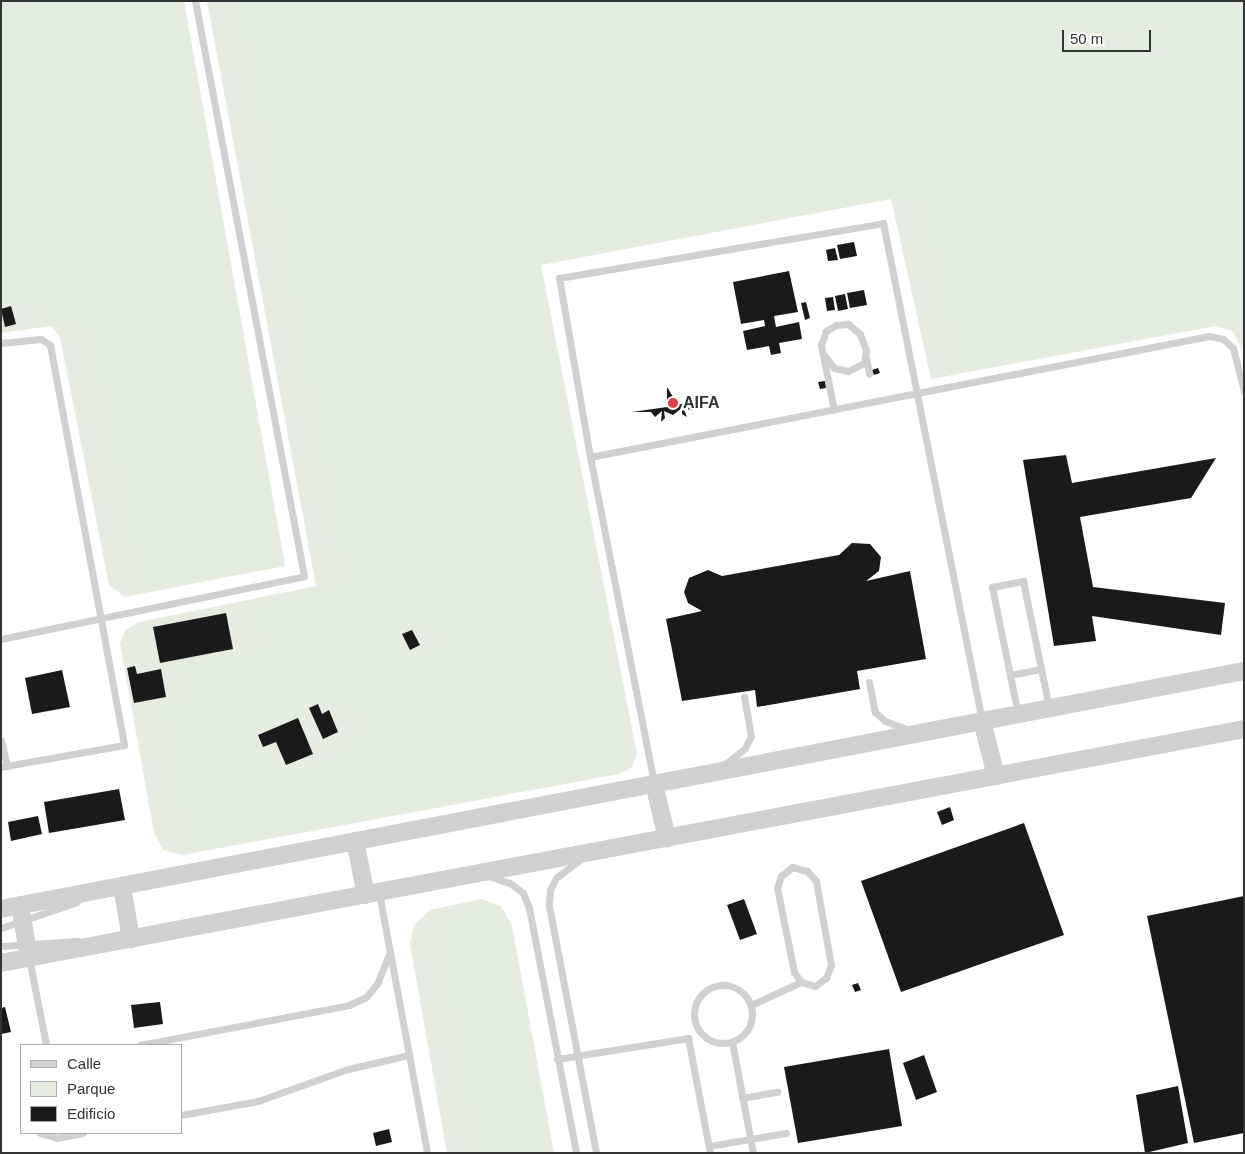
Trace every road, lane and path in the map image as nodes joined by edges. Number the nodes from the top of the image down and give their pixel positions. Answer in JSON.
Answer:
{"nodes":[{"id":1,"x":194,"y":1,"type":"edge"},
{"id":2,"x":1,"y":343,"type":"edge"},
{"id":3,"x":824,"y":355,"type":"junction"},
{"id":4,"x":866,"y":357,"type":"junction"},
{"id":5,"x":869,"y":374,"type":"dead end"},
{"id":6,"x":1244,"y":390,"type":"edge"},
{"id":7,"x":916,"y":394,"type":"junction"},
{"id":8,"x":834,"y":410,"type":"junction"},
{"id":9,"x":590,"y":457,"type":"junction"},
{"id":10,"x":100,"y":618,"type":"junction"},
{"id":11,"x":1,"y":639,"type":"edge"},
{"id":12,"x":1041,"y":669,"type":"junction"},
{"id":13,"x":1244,"y":671,"type":"edge"},
{"id":14,"x":1010,"y":675,"type":"junction"},
{"id":15,"x":869,"y":682,"type":"dead end"},
{"id":16,"x":744,"y":696,"type":"dead end"},
{"id":17,"x":1049,"y":708,"type":"junction"},
{"id":18,"x":1019,"y":714,"type":"junction"},
{"id":19,"x":982,"y":722,"type":"junction"},
{"id":20,"x":1244,"y":729,"type":"edge"},
{"id":21,"x":919,"y":733,"type":"junction"},
{"id":22,"x":1,"y":740,"type":"edge"},
{"id":23,"x":4,"y":766,"type":"edge"},
{"id":24,"x":715,"y":772,"type":"junction"},
{"id":25,"x":996,"y":776,"type":"junction"},
{"id":26,"x":654,"y":784,"type":"junction"},
{"id":27,"x":667,"y":838,"type":"junction"},
{"id":28,"x":356,"y":841,"type":"junction"},
{"id":29,"x":592,"y":852,"type":"junction"},
{"id":30,"x":478,"y":873,"type":"junction"},
{"id":31,"x":122,"y":886,"type":"junction"},
{"id":32,"x":372,"y":894,"type":"junction"},
{"id":33,"x":1,"y":909,"type":"edge"},
{"id":34,"x":21,"y":913,"type":"junction"},
{"id":35,"x":1,"y":928,"type":"edge"},
{"id":36,"x":131,"y":939,"type":"junction"},
{"id":37,"x":1,"y":946,"type":"edge"},
{"id":38,"x":28,"y":951,"type":"junction"},
{"id":39,"x":390,"y":952,"type":"junction"},
{"id":40,"x":1,"y":963,"type":"edge"},
{"id":41,"x":802,"y":982,"type":"junction"},
{"id":42,"x":751,"y":1005,"type":"junction"},
{"id":43,"x":697,"y":1027,"type":"junction"},
{"id":44,"x":688,"y":1038,"type":"junction"},
{"id":45,"x":732,"y":1042,"type":"junction"},
{"id":46,"x":46,"y":1044,"type":"edge"},
{"id":47,"x":145,"y":1044,"type":"edge"},
{"id":48,"x":409,"y":1054,"type":"junction"},
{"id":49,"x":578,"y":1056,"type":"junction"},
{"id":50,"x":558,"y":1059,"type":"junction"},
{"id":51,"x":777,"y":1092,"type":"dead end"},
{"id":52,"x":742,"y":1098,"type":"junction"},
{"id":53,"x":182,"y":1115,"type":"edge"},
{"id":54,"x":786,"y":1133,"type":"dead end"},
{"id":55,"x":43,"y":1134,"type":"edge"},
{"id":56,"x":78,"y":1134,"type":"edge"},
{"id":57,"x":750,"y":1139,"type":"junction"},
{"id":58,"x":710,"y":1149,"type":"edge"},
{"id":59,"x":427,"y":1153,"type":"edge"},
{"id":60,"x":576,"y":1153,"type":"edge"},
{"id":61,"x":596,"y":1153,"type":"edge"},
{"id":62,"x":753,"y":1153,"type":"edge"}],
"edges":[{"from":1,"to":10,"type":"lane"},
{"from":2,"to":10,"type":"lane"},
{"from":3,"to":4,"type":"lane"},
{"from":3,"to":4,"type":"lane"},
{"from":3,"to":8,"type":"lane"},
{"from":4,"to":5,"type":"lane"},
{"from":6,"to":7,"type":"lane"},
{"from":7,"to":8,"type":"lane"},
{"from":7,"to":9,"type":"lane"},
{"from":7,"to":19,"type":"lane"},
{"from":8,"to":9,"type":"lane"},
{"from":9,"to":26,"type":"lane"},
{"from":10,"to":11,"type":"lane"},
{"from":10,"to":23,"type":"lane"},
{"from":12,"to":14,"type":"lane"},
{"from":12,"to":14,"type":"lane"},
{"from":12,"to":17,"type":"lane"},
{"from":13,"to":17,"type":"street"},
{"from":14,"to":18,"type":"lane"},
{"from":15,"to":21,"type":"lane"},
{"from":16,"to":24,"type":"lane"},
{"from":17,"to":18,"type":"street"},
{"from":18,"to":19,"type":"street"},
{"from":19,"to":21,"type":"street"},
{"from":19,"to":25,"type":"street"},
{"from":20,"to":25,"type":"street"},
{"from":21,"to":24,"type":"street"},
{"from":22,"to":23,"type":"lane"},
{"from":24,"to":26,"type":"street"},
{"from":25,"to":27,"type":"street"},
{"from":26,"to":27,"type":"street"},
{"from":26,"to":28,"type":"street"},
{"from":27,"to":29,"type":"street"},
{"from":28,"to":31,"type":"street"},
{"from":28,"to":32,"type":"street"},
{"from":29,"to":30,"type":"street"},
{"from":29,"to":49,"type":"lane"},
{"from":30,"to":32,"type":"street"},
{"from":30,"to":50,"type":"lane"},
{"from":31,"to":34,"type":"street"},
{"from":31,"to":36,"type":"street"},
{"from":32,"to":36,"type":"street"},
{"from":32,"to":39,"type":"lane"},
{"from":33,"to":34,"type":"street"},
{"from":34,"to":35,"type":"lane"},
{"from":34,"to":38,"type":"street"},
{"from":36,"to":38,"type":"street"},
{"from":37,"to":38,"type":"lane"},
{"from":38,"to":40,"type":"street"},
{"from":38,"to":46,"type":"lane"},
{"from":39,"to":47,"type":"lane"},
{"from":39,"to":48,"type":"lane"},
{"from":41,"to":41,"type":"lane"},
{"from":41,"to":42,"type":"lane"},
{"from":42,"to":43,"type":"lane"},
{"from":42,"to":45,"type":"lane"},
{"from":43,"to":44,"type":"lane"},
{"from":43,"to":45,"type":"lane"},
{"from":44,"to":49,"type":"lane"},
{"from":44,"to":58,"type":"lane"},
{"from":45,"to":52,"type":"lane"},
{"from":48,"to":53,"type":"lane"},
{"from":48,"to":59,"type":"lane"},
{"from":49,"to":50,"type":"lane"},
{"from":49,"to":61,"type":"lane"},
{"from":50,"to":60,"type":"lane"},
{"from":51,"to":52,"type":"lane"},
{"from":52,"to":57,"type":"lane"},
{"from":54,"to":57,"type":"lane"},
{"from":55,"to":56,"type":"lane"},
{"from":57,"to":58,"type":"lane"},
{"from":57,"to":62,"type":"lane"}]}
